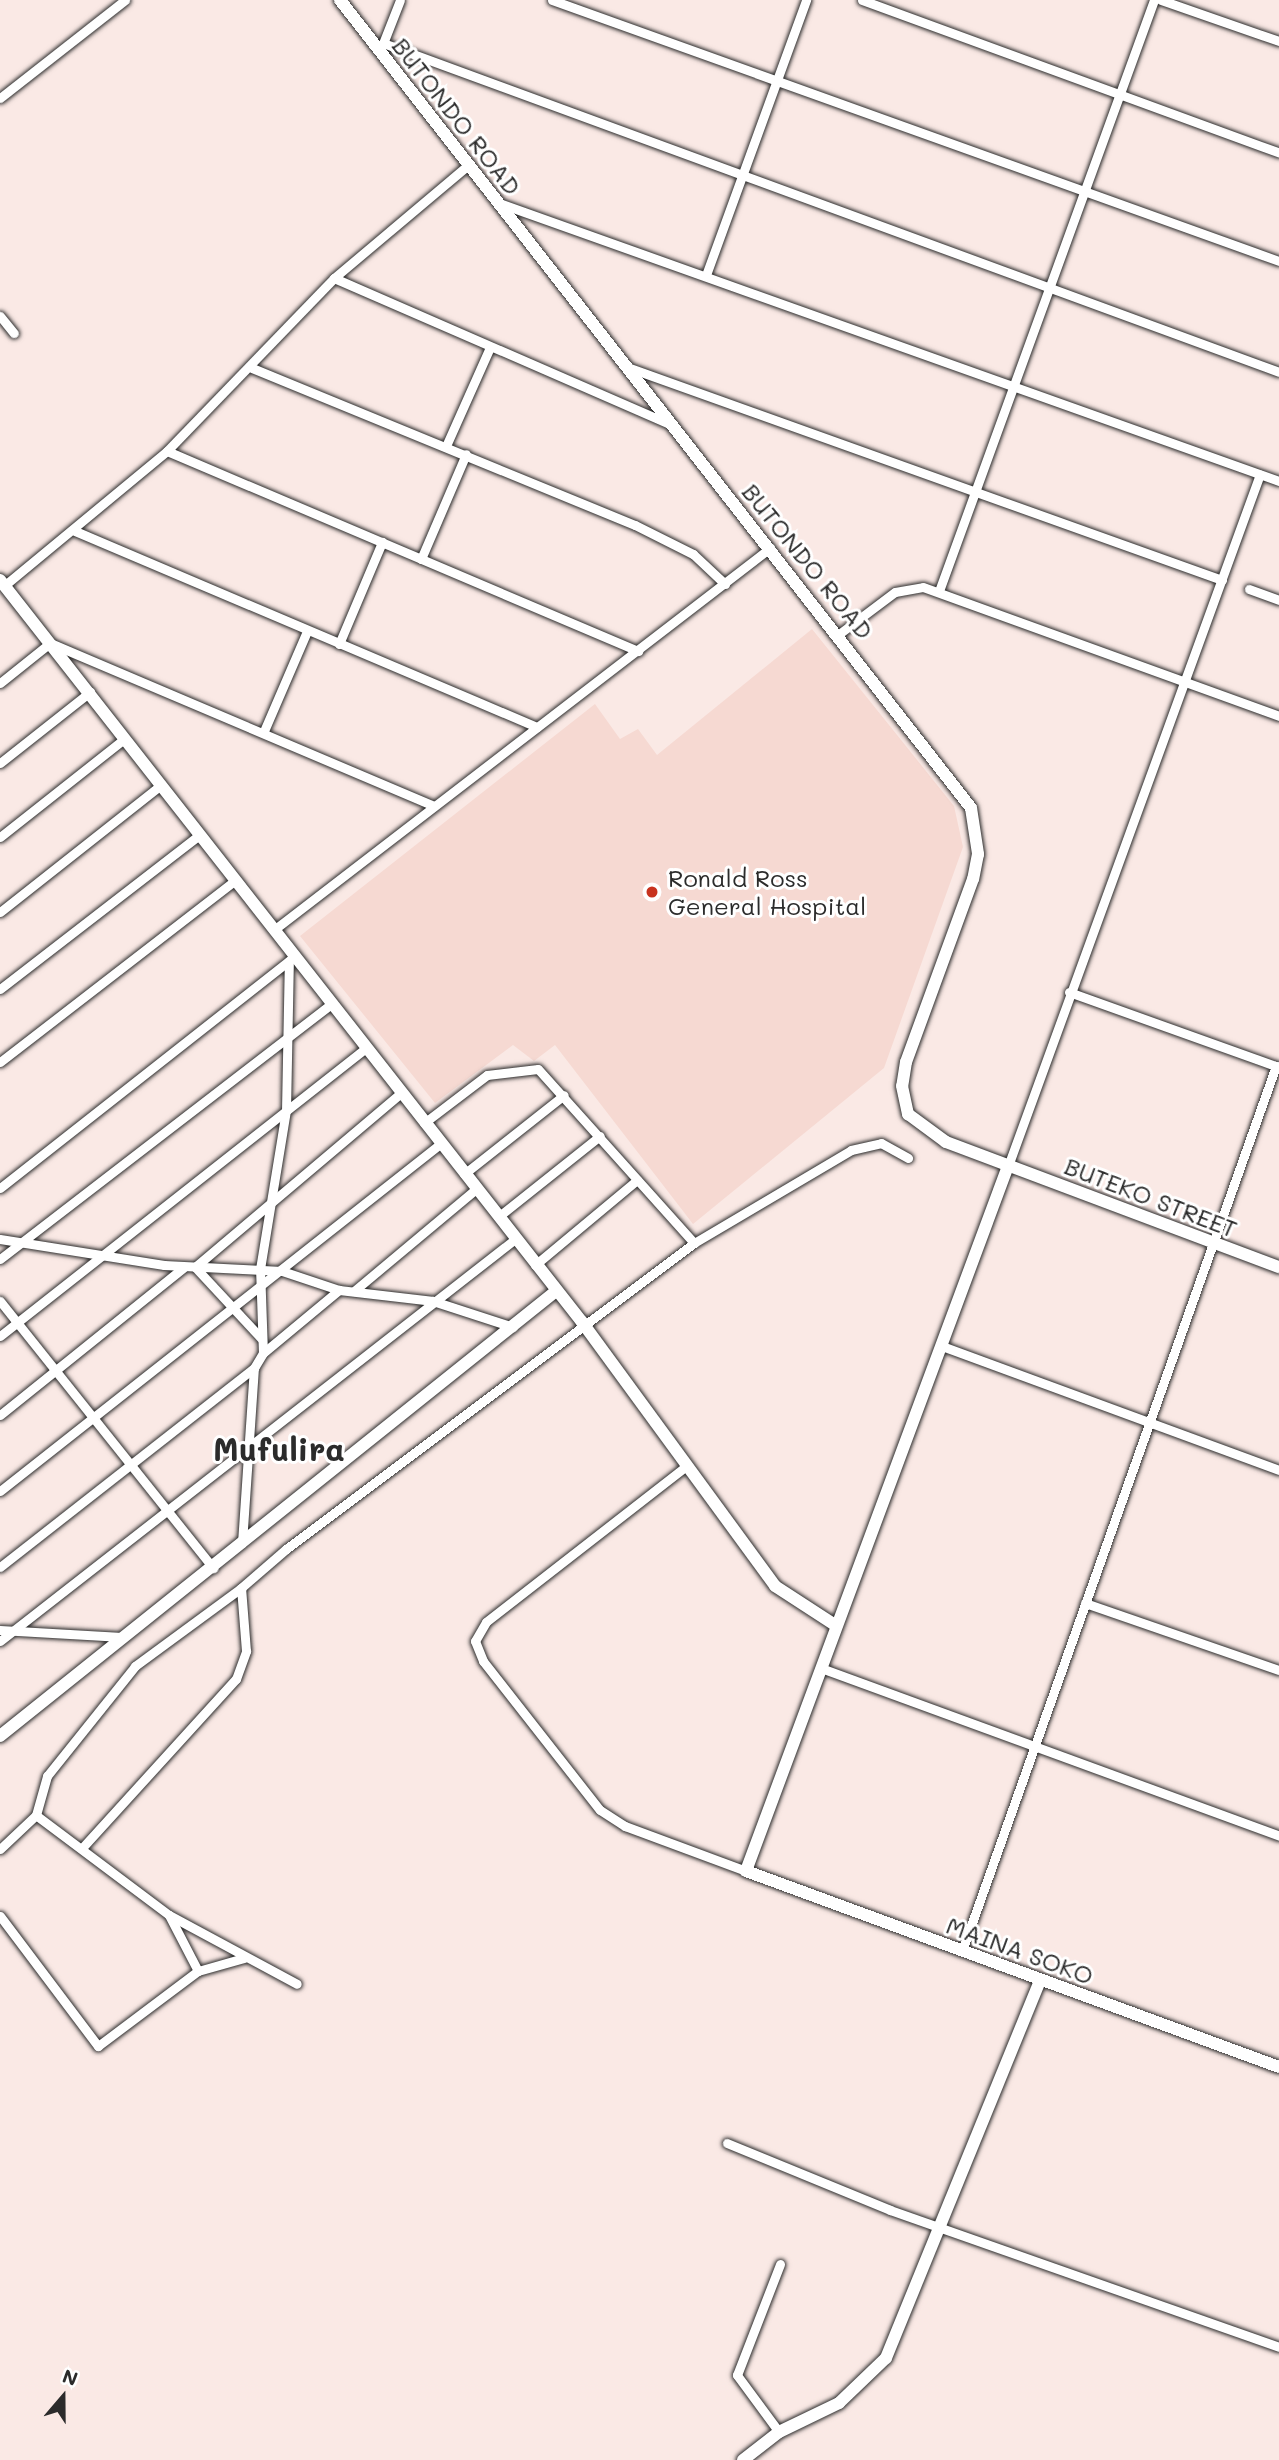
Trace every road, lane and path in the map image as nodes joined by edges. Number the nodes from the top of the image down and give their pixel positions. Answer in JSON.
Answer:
{"nodes":[{"id":1,"x":125,"y":0,"type":"edge"},
{"id":2,"x":340,"y":0,"type":"edge"},
{"id":3,"x":400,"y":0,"type":"edge"},
{"id":4,"x":552,"y":0,"type":"edge"},
{"id":5,"x":806,"y":0,"type":"edge"},
{"id":6,"x":862,"y":0,"type":"edge"},
{"id":7,"x":1154,"y":0,"type":"edge"},
{"id":8,"x":1161,"y":0,"type":"edge"},
{"id":9,"x":1279,"y":41,"type":"edge"},
{"id":10,"x":382,"y":47,"type":"junction"},
{"id":11,"x":778,"y":79,"type":"junction"},
{"id":12,"x":1120,"y":96,"type":"junction"},
{"id":13,"x":0,"y":98,"type":"edge"},
{"id":14,"x":1279,"y":153,"type":"edge"},
{"id":15,"x":467,"y":166,"type":"junction"},
{"id":16,"x":742,"y":180,"type":"junction"},
{"id":17,"x":1084,"y":189,"type":"junction"},
{"id":18,"x":496,"y":201,"type":"junction"},
{"id":19,"x":1279,"y":261,"type":"edge"},
{"id":20,"x":706,"y":275,"type":"junction"},
{"id":21,"x":334,"y":278,"type":"junction"},
{"id":22,"x":1051,"y":291,"type":"junction"},
{"id":23,"x":0,"y":316,"type":"edge"},
{"id":24,"x":14,"y":333,"type":"dead end"},
{"id":25,"x":490,"y":347,"type":"junction"},
{"id":26,"x":626,"y":366,"type":"junction"},
{"id":27,"x":252,"y":368,"type":"junction"},
{"id":28,"x":1279,"y":372,"type":"edge"},
{"id":29,"x":1016,"y":383,"type":"junction"},
{"id":30,"x":674,"y":426,"type":"junction"},
{"id":31,"x":446,"y":446,"type":"junction"},
{"id":32,"x":167,"y":451,"type":"junction"},
{"id":33,"x":466,"y":454,"type":"junction"},
{"id":34,"x":1260,"y":474,"type":"junction"},
{"id":35,"x":1279,"y":481,"type":"edge"},
{"id":36,"x":974,"y":490,"type":"junction"},
{"id":37,"x":75,"y":531,"type":"junction"},
{"id":38,"x":382,"y":542,"type":"junction"},
{"id":39,"x":770,"y":548,"type":"junction"},
{"id":40,"x":421,"y":559,"type":"junction"},
{"id":41,"x":1222,"y":580,"type":"junction"},
{"id":42,"x":2,"y":583,"type":"edge"},
{"id":43,"x":725,"y":584,"type":"junction"},
{"id":44,"x":1249,"y":589,"type":"dead end"},
{"id":45,"x":939,"y":591,"type":"junction"},
{"id":46,"x":1279,"y":600,"type":"edge"},
{"id":47,"x":306,"y":631,"type":"junction"},
{"id":48,"x":839,"y":634,"type":"junction"},
{"id":49,"x":50,"y":643,"type":"junction"},
{"id":50,"x":339,"y":644,"type":"junction"},
{"id":51,"x":638,"y":651,"type":"junction"},
{"id":52,"x":1182,"y":680,"type":"junction"},
{"id":53,"x":0,"y":683,"type":"edge"},
{"id":54,"x":90,"y":692,"type":"junction"},
{"id":55,"x":1279,"y":716,"type":"edge"},
{"id":56,"x":537,"y":727,"type":"junction"},
{"id":57,"x":264,"y":731,"type":"junction"},
{"id":58,"x":124,"y":739,"type":"junction"},
{"id":59,"x":0,"y":763,"type":"edge"},
{"id":60,"x":161,"y":785,"type":"junction"},
{"id":61,"x":434,"y":806,"type":"junction"},
{"id":62,"x":198,"y":836,"type":"junction"},
{"id":63,"x":0,"y":837,"type":"edge"},
{"id":64,"x":234,"y":881,"type":"junction"},
{"id":65,"x":0,"y":912,"type":"edge"},
{"id":66,"x":275,"y":929,"type":"junction"},
{"id":67,"x":292,"y":958,"type":"junction"},
{"id":68,"x":0,"y":989,"type":"edge"},
{"id":69,"x":1069,"y":992,"type":"junction"},
{"id":70,"x":332,"y":1003,"type":"junction"},
{"id":71,"x":289,"y":1037,"type":"junction"},
{"id":72,"x":366,"y":1048,"type":"junction"},
{"id":73,"x":0,"y":1062,"type":"edge"},
{"id":74,"x":1278,"y":1067,"type":"edge"},
{"id":75,"x":400,"y":1094,"type":"junction"},
{"id":76,"x":564,"y":1095,"type":"junction"},
{"id":77,"x":286,"y":1111,"type":"junction"},
{"id":78,"x":424,"y":1123,"type":"junction"},
{"id":79,"x":600,"y":1136,"type":"junction"},
{"id":80,"x":440,"y":1144,"type":"junction"},
{"id":81,"x":908,"y":1158,"type":"dead end"},
{"id":82,"x":1008,"y":1166,"type":"junction"},
{"id":83,"x":464,"y":1174,"type":"junction"},
{"id":84,"x":637,"y":1180,"type":"junction"},
{"id":85,"x":0,"y":1188,"type":"edge"},
{"id":86,"x":475,"y":1190,"type":"junction"},
{"id":87,"x":271,"y":1204,"type":"junction"},
{"id":88,"x":498,"y":1217,"type":"junction"},
{"id":89,"x":0,"y":1239,"type":"edge"},
{"id":90,"x":515,"y":1239,"type":"junction"},
{"id":91,"x":23,"y":1242,"type":"junction"},
{"id":92,"x":694,"y":1243,"type":"junction"},
{"id":93,"x":1213,"y":1244,"type":"junction"},
{"id":94,"x":101,"y":1257,"type":"junction"},
{"id":95,"x":0,"y":1259,"type":"edge"},
{"id":96,"x":535,"y":1265,"type":"junction"},
{"id":97,"x":184,"y":1267,"type":"junction"},
{"id":98,"x":195,"y":1267,"type":"junction"},
{"id":99,"x":1279,"y":1267,"type":"edge"},
{"id":100,"x":260,"y":1269,"type":"junction"},
{"id":101,"x":282,"y":1271,"type":"junction"},
{"id":102,"x":339,"y":1290,"type":"junction"},
{"id":103,"x":354,"y":1291,"type":"junction"},
{"id":104,"x":556,"y":1291,"type":"junction"},
{"id":105,"x":259,"y":1292,"type":"junction"},
{"id":106,"x":0,"y":1301,"type":"edge"},
{"id":107,"x":433,"y":1301,"type":"junction"},
{"id":108,"x":232,"y":1311,"type":"junction"},
{"id":109,"x":582,"y":1322,"type":"junction"},
{"id":110,"x":18,"y":1323,"type":"junction"},
{"id":111,"x":515,"y":1328,"type":"junction"},
{"id":112,"x":0,"y":1336,"type":"edge"},
{"id":113,"x":261,"y":1338,"type":"junction"},
{"id":114,"x":942,"y":1346,"type":"junction"},
{"id":115,"x":263,"y":1353,"type":"junction"},
{"id":116,"x":254,"y":1368,"type":"junction"},
{"id":117,"x":55,"y":1370,"type":"junction"},
{"id":118,"x":0,"y":1415,"type":"edge"},
{"id":119,"x":93,"y":1418,"type":"junction"},
{"id":120,"x":1150,"y":1423,"type":"junction"},
{"id":121,"x":250,"y":1442,"type":"junction"},
{"id":122,"x":129,"y":1463,"type":"junction"},
{"id":123,"x":685,"y":1467,"type":"junction"},
{"id":124,"x":1279,"y":1470,"type":"edge"},
{"id":125,"x":0,"y":1491,"type":"edge"},
{"id":126,"x":167,"y":1511,"type":"junction"},
{"id":127,"x":242,"y":1543,"type":"junction"},
{"id":128,"x":0,"y":1567,"type":"edge"},
{"id":129,"x":213,"y":1569,"type":"junction"},
{"id":130,"x":241,"y":1588,"type":"junction"},
{"id":131,"x":1085,"y":1603,"type":"junction"},
{"id":132,"x":835,"y":1625,"type":"junction"},
{"id":133,"x":0,"y":1630,"type":"edge"},
{"id":134,"x":16,"y":1630,"type":"junction"},
{"id":135,"x":121,"y":1637,"type":"junction"},
{"id":136,"x":0,"y":1641,"type":"edge"},
{"id":137,"x":821,"y":1668,"type":"junction"},
{"id":138,"x":1279,"y":1670,"type":"edge"},
{"id":139,"x":0,"y":1736,"type":"edge"},
{"id":140,"x":1034,"y":1747,"type":"junction"},
{"id":141,"x":36,"y":1815,"type":"junction"},
{"id":142,"x":1279,"y":1836,"type":"edge"},
{"id":143,"x":82,"y":1848,"type":"junction"},
{"id":144,"x":0,"y":1849,"type":"edge"},
{"id":145,"x":746,"y":1871,"type":"junction"},
{"id":146,"x":169,"y":1915,"type":"junction"},
{"id":147,"x":0,"y":1916,"type":"edge"},
{"id":148,"x":962,"y":1951,"type":"junction"},
{"id":149,"x":244,"y":1958,"type":"junction"},
{"id":150,"x":198,"y":1971,"type":"junction"},
{"id":151,"x":1040,"y":1980,"type":"junction"},
{"id":152,"x":298,"y":1984,"type":"dead end"},
{"id":153,"x":1279,"y":2067,"type":"edge"},
{"id":154,"x":727,"y":2143,"type":"dead end"},
{"id":155,"x":945,"y":2225,"type":"junction"},
{"id":156,"x":780,"y":2263,"type":"dead end"},
{"id":157,"x":1279,"y":2347,"type":"edge"},
{"id":158,"x":779,"y":2432,"type":"junction"},
{"id":159,"x":743,"y":2460,"type":"edge"}],
"edges":[{"from":1,"to":13,"type":"street"},
{"from":2,"to":10,"type":"street","name":"BUTONDO ROAD"},
{"from":3,"to":10,"type":"street"},
{"from":4,"to":11,"type":"street"},
{"from":5,"to":11,"type":"street"},
{"from":6,"to":12,"type":"street"},
{"from":7,"to":12,"type":"street"},
{"from":8,"to":9,"type":"street"},
{"from":10,"to":15,"type":"street","name":"BUTONDO ROAD"},
{"from":10,"to":16,"type":"street"},
{"from":11,"to":16,"type":"street"},
{"from":11,"to":17,"type":"street"},
{"from":12,"to":14,"type":"street"},
{"from":12,"to":17,"type":"street"},
{"from":15,"to":18,"type":"street","name":"BUTONDO ROAD"},
{"from":15,"to":21,"type":"street"},
{"from":16,"to":20,"type":"street"},
{"from":16,"to":22,"type":"street"},
{"from":17,"to":19,"type":"street"},
{"from":17,"to":22,"type":"street"},
{"from":18,"to":20,"type":"street"},
{"from":18,"to":26,"type":"street","name":"BUTONDO ROAD"},
{"from":20,"to":29,"type":"street"},
{"from":21,"to":25,"type":"street"},
{"from":21,"to":27,"type":"street"},
{"from":22,"to":28,"type":"street"},
{"from":22,"to":29,"type":"street"},
{"from":23,"to":24,"type":"street"},
{"from":25,"to":30,"type":"street"},
{"from":25,"to":31,"type":"street"},
{"from":26,"to":30,"type":"street","name":"BUTONDO ROAD"},
{"from":26,"to":36,"type":"street"},
{"from":27,"to":31,"type":"street"},
{"from":27,"to":32,"type":"street"},
{"from":29,"to":34,"type":"street"},
{"from":29,"to":36,"type":"street"},
{"from":30,"to":39,"type":"street","name":"BUTONDO ROAD"},
{"from":31,"to":33,"type":"street"},
{"from":32,"to":37,"type":"street"},
{"from":32,"to":38,"type":"street"},
{"from":33,"to":40,"type":"street"},
{"from":33,"to":43,"type":"street"},
{"from":34,"to":35,"type":"street"},
{"from":34,"to":41,"type":"street"},
{"from":36,"to":41,"type":"street"},
{"from":36,"to":45,"type":"street"},
{"from":37,"to":42,"type":"street"},
{"from":37,"to":47,"type":"street"},
{"from":38,"to":40,"type":"street"},
{"from":38,"to":50,"type":"street"},
{"from":39,"to":43,"type":"street"},
{"from":39,"to":48,"type":"street","name":"BUTONDO ROAD"},
{"from":40,"to":51,"type":"street"},
{"from":41,"to":52,"type":"street"},
{"from":42,"to":49,"type":"street"},
{"from":43,"to":51,"type":"street"},
{"from":44,"to":46,"type":"street"},
{"from":45,"to":48,"type":"street"},
{"from":45,"to":52,"type":"street"},
{"from":47,"to":50,"type":"street"},
{"from":47,"to":57,"type":"street"},
{"from":48,"to":82,"type":"street","name":"BUTONDO ROAD"},
{"from":49,"to":53,"type":"street"},
{"from":49,"to":54,"type":"street"},
{"from":49,"to":57,"type":"street"},
{"from":50,"to":56,"type":"street"},
{"from":51,"to":56,"type":"street"},
{"from":52,"to":55,"type":"street"},
{"from":52,"to":69,"type":"street"},
{"from":54,"to":58,"type":"street"},
{"from":54,"to":59,"type":"street"},
{"from":56,"to":61,"type":"street"},
{"from":57,"to":61,"type":"street"},
{"from":58,"to":60,"type":"street"},
{"from":58,"to":63,"type":"street"},
{"from":60,"to":62,"type":"street"},
{"from":60,"to":65,"type":"street"},
{"from":61,"to":66,"type":"street"},
{"from":62,"to":64,"type":"street"},
{"from":62,"to":68,"type":"street"},
{"from":64,"to":66,"type":"street"},
{"from":64,"to":73,"type":"street"},
{"from":66,"to":67,"type":"street"},
{"from":67,"to":70,"type":"street"},
{"from":67,"to":71,"type":"street"},
{"from":67,"to":85,"type":"street"},
{"from":69,"to":74,"type":"street"},
{"from":69,"to":82,"type":"street"},
{"from":70,"to":71,"type":"street"},
{"from":70,"to":72,"type":"street"},
{"from":71,"to":77,"type":"street"},
{"from":71,"to":91,"type":"street"},
{"from":72,"to":75,"type":"street"},
{"from":72,"to":77,"type":"street"},
{"from":74,"to":93,"type":"street"},
{"from":75,"to":78,"type":"street"},
{"from":75,"to":87,"type":"street"},
{"from":76,"to":78,"type":"street"},
{"from":76,"to":79,"type":"street"},
{"from":76,"to":83,"type":"street"},
{"from":77,"to":87,"type":"street"},
{"from":77,"to":94,"type":"street"},
{"from":78,"to":80,"type":"street"},
{"from":79,"to":84,"type":"street"},
{"from":79,"to":88,"type":"street"},
{"from":80,"to":83,"type":"street"},
{"from":80,"to":101,"type":"street"},
{"from":81,"to":92,"type":"street"},
{"from":82,"to":93,"type":"street","name":"BUTEKO STREET"},
{"from":82,"to":114,"type":"street"},
{"from":83,"to":86,"type":"street"},
{"from":84,"to":92,"type":"street"},
{"from":84,"to":96,"type":"street"},
{"from":86,"to":88,"type":"street"},
{"from":86,"to":103,"type":"street"},
{"from":87,"to":98,"type":"street"},
{"from":87,"to":100,"type":"street"},
{"from":88,"to":90,"type":"street"},
{"from":89,"to":91,"type":"street"},
{"from":90,"to":96,"type":"street"},
{"from":90,"to":107,"type":"street"},
{"from":91,"to":94,"type":"street"},
{"from":91,"to":95,"type":"street"},
{"from":92,"to":109,"type":"street"},
{"from":93,"to":99,"type":"street","name":"BUTEKO STREET"},
{"from":93,"to":120,"type":"street"},
{"from":94,"to":97,"type":"street"},
{"from":94,"to":110,"type":"street"},
{"from":96,"to":104,"type":"street"},
{"from":97,"to":98,"type":"street"},
{"from":97,"to":117,"type":"street"},
{"from":98,"to":100,"type":"street"},
{"from":98,"to":108,"type":"street"},
{"from":100,"to":101,"type":"street"},
{"from":100,"to":105,"type":"street"},
{"from":101,"to":102,"type":"street"},
{"from":101,"to":105,"type":"street"},
{"from":102,"to":103,"type":"street"},
{"from":102,"to":115,"type":"street"},
{"from":103,"to":107,"type":"street"},
{"from":104,"to":109,"type":"street"},
{"from":104,"to":111,"type":"street"},
{"from":105,"to":108,"type":"street"},
{"from":105,"to":113,"type":"street"},
{"from":106,"to":110,"type":"street"},
{"from":107,"to":111,"type":"street"},
{"from":107,"to":121,"type":"street"},
{"from":108,"to":113,"type":"street"},
{"from":108,"to":119,"type":"street"},
{"from":109,"to":123,"type":"street"},
{"from":109,"to":130,"type":"street"},
{"from":110,"to":112,"type":"street"},
{"from":110,"to":117,"type":"street"},
{"from":111,"to":127,"type":"street"},
{"from":113,"to":115,"type":"street"},
{"from":114,"to":120,"type":"street"},
{"from":114,"to":132,"type":"street"},
{"from":115,"to":116,"type":"street"},
{"from":116,"to":121,"type":"street"},
{"from":116,"to":122,"type":"street"},
{"from":117,"to":118,"type":"street"},
{"from":117,"to":119,"type":"street"},
{"from":119,"to":122,"type":"street"},
{"from":119,"to":125,"type":"street"},
{"from":120,"to":124,"type":"street"},
{"from":120,"to":131,"type":"street"},
{"from":121,"to":126,"type":"street"},
{"from":121,"to":127,"type":"street"},
{"from":122,"to":126,"type":"street"},
{"from":122,"to":128,"type":"street"},
{"from":123,"to":132,"type":"street"},
{"from":123,"to":145,"type":"street"},
{"from":126,"to":129,"type":"street"},
{"from":126,"to":134,"type":"street"},
{"from":127,"to":129,"type":"street"},
{"from":129,"to":135,"type":"street"},
{"from":130,"to":141,"type":"street"},
{"from":130,"to":143,"type":"street"},
{"from":131,"to":138,"type":"street"},
{"from":131,"to":140,"type":"street"},
{"from":132,"to":137,"type":"street"},
{"from":133,"to":134,"type":"street"},
{"from":134,"to":135,"type":"street"},
{"from":134,"to":136,"type":"street"},
{"from":135,"to":139,"type":"street"},
{"from":137,"to":140,"type":"street"},
{"from":137,"to":145,"type":"street"},
{"from":140,"to":142,"type":"street"},
{"from":140,"to":148,"type":"street"},
{"from":141,"to":143,"type":"street"},
{"from":141,"to":144,"type":"street"},
{"from":143,"to":146,"type":"street"},
{"from":145,"to":148,"type":"street","name":"MAINA SOKO"},
{"from":146,"to":149,"type":"street"},
{"from":146,"to":150,"type":"street"},
{"from":147,"to":150,"type":"street"},
{"from":148,"to":151,"type":"street","name":"MAINA SOKO"},
{"from":149,"to":150,"type":"street"},
{"from":149,"to":152,"type":"street"},
{"from":151,"to":153,"type":"street","name":"MAINA SOKO"},
{"from":151,"to":155,"type":"street"},
{"from":154,"to":155,"type":"street"},
{"from":155,"to":157,"type":"street"},
{"from":155,"to":158,"type":"street"},
{"from":156,"to":158,"type":"street"},
{"from":158,"to":159,"type":"street"}]}
